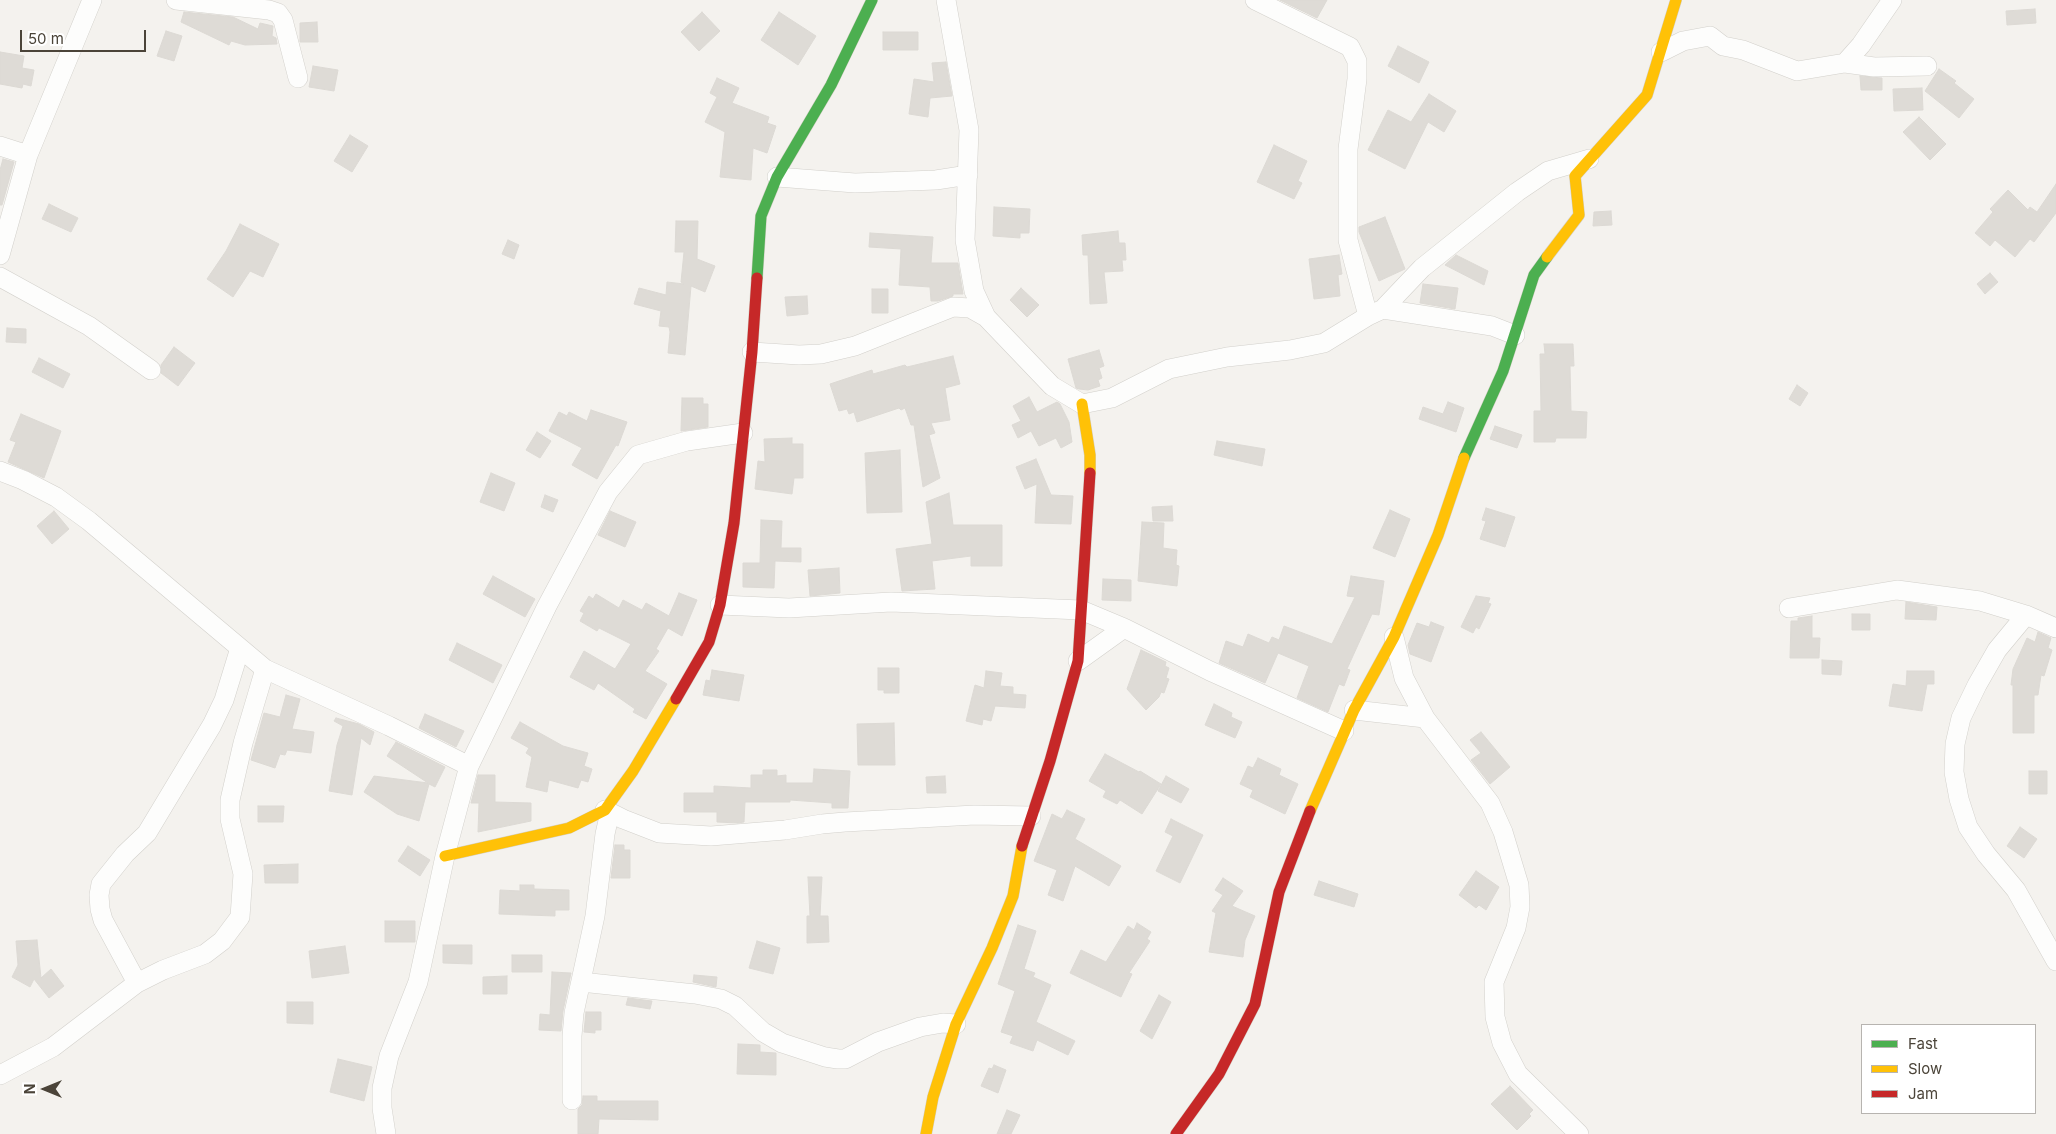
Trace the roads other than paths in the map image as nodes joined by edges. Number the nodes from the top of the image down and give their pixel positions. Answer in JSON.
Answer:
{"nodes":[{"id":1,"x":92,"y":0,"type":"edge"},
{"id":2,"x":176,"y":0,"type":"edge"},
{"id":3,"x":872,"y":0,"type":"edge"},
{"id":4,"x":946,"y":0,"type":"edge"},
{"id":5,"x":1255,"y":0,"type":"edge"},
{"id":6,"x":1676,"y":0,"type":"edge"},
{"id":7,"x":1892,"y":0,"type":"edge"},
{"id":8,"x":1661,"y":52,"type":"junction"},
{"id":9,"x":1844,"y":63,"type":"junction"},
{"id":10,"x":1927,"y":66,"type":"dead end"},
{"id":11,"x":298,"y":78,"type":"dead end"},
{"id":12,"x":0,"y":146,"type":"edge"},
{"id":13,"x":28,"y":155,"type":"junction"},
{"id":14,"x":1589,"y":159,"type":"junction"},
{"id":15,"x":968,"y":175,"type":"junction"},
{"id":16,"x":777,"y":176,"type":"junction"},
{"id":17,"x":0,"y":255,"type":"edge"},
{"id":18,"x":0,"y":277,"type":"edge"},
{"id":19,"x":1375,"y":313,"type":"junction"},
{"id":20,"x":986,"y":317,"type":"junction"},
{"id":21,"x":1516,"y":335,"type":"junction"},
{"id":22,"x":752,"y":352,"type":"junction"},
{"id":23,"x":151,"y":370,"type":"dead end"},
{"id":24,"x":1082,"y":404,"type":"junction"},
{"id":25,"x":743,"y":433,"type":"junction"},
{"id":26,"x":0,"y":471,"type":"edge"},
{"id":27,"x":720,"y":605,"type":"junction"},
{"id":28,"x":1789,"y":608,"type":"dead end"},
{"id":29,"x":1081,"y":610,"type":"junction"},
{"id":30,"x":2026,"y":615,"type":"junction"},
{"id":31,"x":1124,"y":628,"type":"junction"},
{"id":32,"x":2056,"y":628,"type":"edge"},
{"id":33,"x":1394,"y":637,"type":"junction"},
{"id":34,"x":240,"y":648,"type":"junction"},
{"id":35,"x":1078,"y":662,"type":"junction"},
{"id":36,"x":265,"y":669,"type":"junction"},
{"id":37,"x":1354,"y":710,"type":"junction"},
{"id":38,"x":1424,"y":718,"type":"junction"},
{"id":39,"x":1344,"y":731,"type":"junction"},
{"id":40,"x":469,"y":766,"type":"junction"},
{"id":41,"x":608,"y":811,"type":"junction"},
{"id":42,"x":1031,"y":816,"type":"junction"},
{"id":43,"x":445,"y":856,"type":"junction"},
{"id":44,"x":2056,"y":961,"type":"edge"},
{"id":45,"x":581,"y":982,"type":"junction"},
{"id":46,"x":136,"y":983,"type":"junction"},
{"id":47,"x":956,"y":1024,"type":"junction"},
{"id":48,"x":0,"y":1075,"type":"edge"},
{"id":49,"x":572,"y":1100,"type":"dead end"},
{"id":50,"x":386,"y":1134,"type":"edge"},
{"id":51,"x":926,"y":1134,"type":"edge"},
{"id":52,"x":1176,"y":1134,"type":"edge"},
{"id":53,"x":1579,"y":1134,"type":"edge"}],
"edges":[{"from":1,"to":13,"type":"street"},
{"from":2,"to":11,"type":"street"},
{"from":3,"to":16,"type":"street"},
{"from":4,"to":15,"type":"street"},
{"from":5,"to":19,"type":"street"},
{"from":6,"to":8,"type":"street"},
{"from":7,"to":9,"type":"street"},
{"from":8,"to":9,"type":"street"},
{"from":8,"to":14,"type":"street"},
{"from":9,"to":10,"type":"street"},
{"from":12,"to":13,"type":"street"},
{"from":13,"to":17,"type":"street"},
{"from":14,"to":19,"type":"street"},
{"from":14,"to":21,"type":"street"},
{"from":15,"to":16,"type":"street"},
{"from":15,"to":20,"type":"street"},
{"from":16,"to":22,"type":"street"},
{"from":18,"to":23,"type":"street"},
{"from":19,"to":21,"type":"street"},
{"from":19,"to":24,"type":"street"},
{"from":20,"to":22,"type":"street"},
{"from":20,"to":24,"type":"street"},
{"from":21,"to":33,"type":"street"},
{"from":22,"to":25,"type":"street"},
{"from":24,"to":29,"type":"street"},
{"from":25,"to":27,"type":"street"},
{"from":25,"to":40,"type":"street"},
{"from":26,"to":34,"type":"street"},
{"from":27,"to":29,"type":"street"},
{"from":27,"to":41,"type":"street"},
{"from":28,"to":30,"type":"street"},
{"from":29,"to":31,"type":"street"},
{"from":29,"to":35,"type":"street"},
{"from":30,"to":32,"type":"street"},
{"from":30,"to":44,"type":"street"},
{"from":31,"to":35,"type":"street"},
{"from":31,"to":39,"type":"street"},
{"from":33,"to":37,"type":"street"},
{"from":33,"to":38,"type":"street"},
{"from":34,"to":36,"type":"street"},
{"from":34,"to":46,"type":"street"},
{"from":35,"to":42,"type":"street"},
{"from":36,"to":40,"type":"street"},
{"from":36,"to":46,"type":"street"},
{"from":37,"to":38,"type":"street"},
{"from":37,"to":39,"type":"street"},
{"from":38,"to":53,"type":"street"},
{"from":39,"to":52,"type":"street"},
{"from":40,"to":43,"type":"street"},
{"from":41,"to":42,"type":"street"},
{"from":41,"to":43,"type":"street"},
{"from":41,"to":45,"type":"street"},
{"from":42,"to":47,"type":"street"},
{"from":43,"to":50,"type":"street"},
{"from":45,"to":47,"type":"street"},
{"from":45,"to":49,"type":"street"},
{"from":46,"to":48,"type":"street"},
{"from":47,"to":51,"type":"street"}]}
